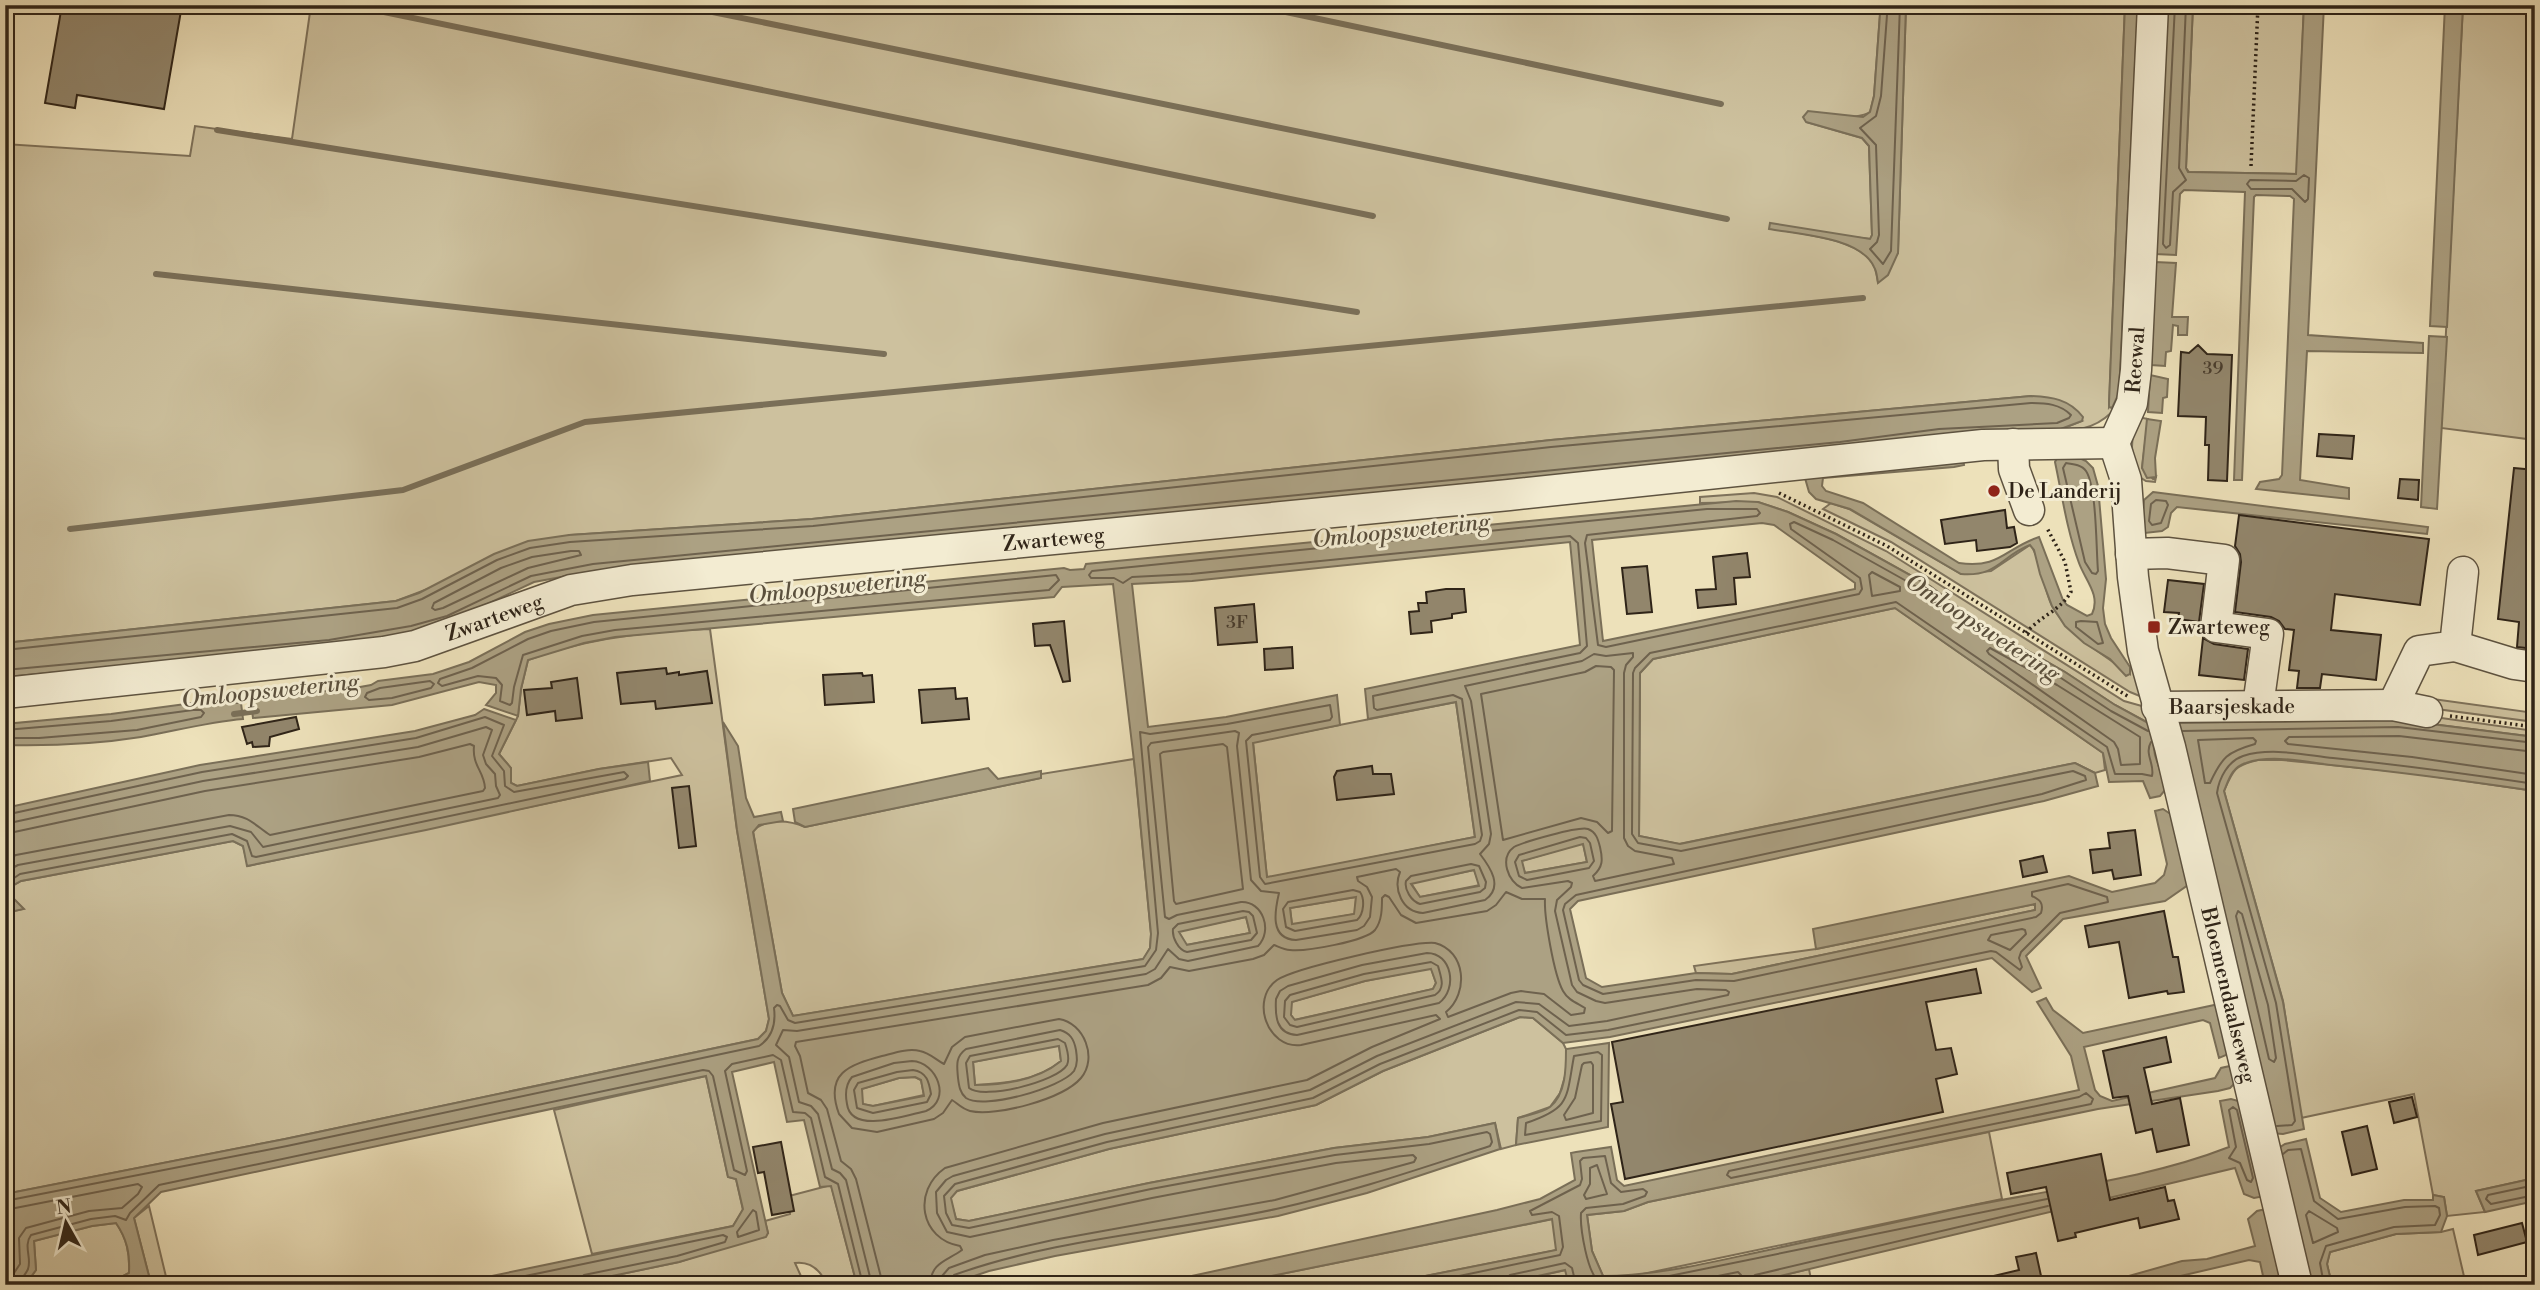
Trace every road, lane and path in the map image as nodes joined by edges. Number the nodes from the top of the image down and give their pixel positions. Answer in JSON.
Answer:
{"nodes":[{"id":1,"x":2152,"y":5,"type":"edge"},
{"id":2,"x":2258,"y":5,"type":"edge"},
{"id":3,"x":2250,"y":166,"type":"dead end"},
{"id":4,"x":2114,"y":443,"type":"junction"},
{"id":5,"x":2013,"y":444,"type":"junction"},
{"id":6,"x":1773,"y":492,"type":"dead end"},
{"id":7,"x":2029,"y":510,"type":"joint"},
{"id":8,"x":2132,"y":554,"type":"junction"},
{"id":9,"x":2463,"y":572,"type":"dead end"},
{"id":10,"x":2026,"y":633,"type":"junction"},
{"id":11,"x":2455,"y":646,"type":"junction"},
{"id":12,"x":2535,"y":667,"type":"edge"},
{"id":13,"x":5,"y":693,"type":"edge"},
{"id":14,"x":2393,"y":705,"type":"junction"},
{"id":15,"x":2258,"y":706,"type":"junction"},
{"id":16,"x":2427,"y":712,"type":"joint"},
{"id":17,"x":2163,"y":725,"type":"junction"},
{"id":18,"x":2535,"y":727,"type":"edge"},
{"id":19,"x":2297,"y":1285,"type":"edge"}],
"edges":[{"from":1,"to":4,"type":"street","name":"Reewal"},
{"from":2,"to":3,"type":"path"},
{"from":4,"to":5,"type":"street","name":"Zwarteweg"},
{"from":4,"to":8,"type":"street"},
{"from":5,"to":7,"type":"street"},
{"from":5,"to":13,"type":"street","name":"Zwarteweg"},
{"from":6,"to":10,"type":"path","name":"Baarsjeskade"},
{"from":7,"to":10,"type":"path"},
{"from":8,"to":15,"type":"street"},
{"from":8,"to":17,"type":"street"},
{"from":9,"to":11,"type":"street"},
{"from":10,"to":17,"type":"path","name":"Baarsjeskade"},
{"from":11,"to":12,"type":"street"},
{"from":11,"to":14,"type":"street"},
{"from":14,"to":15,"type":"street","name":"Baarsjeskade"},
{"from":14,"to":16,"type":"street","name":"Baarsjeskade"},
{"from":15,"to":17,"type":"street","name":"Baarsjeskade"},
{"from":16,"to":18,"type":"path"},
{"from":17,"to":19,"type":"street","name":"Bloemendaalseweg"}]}
